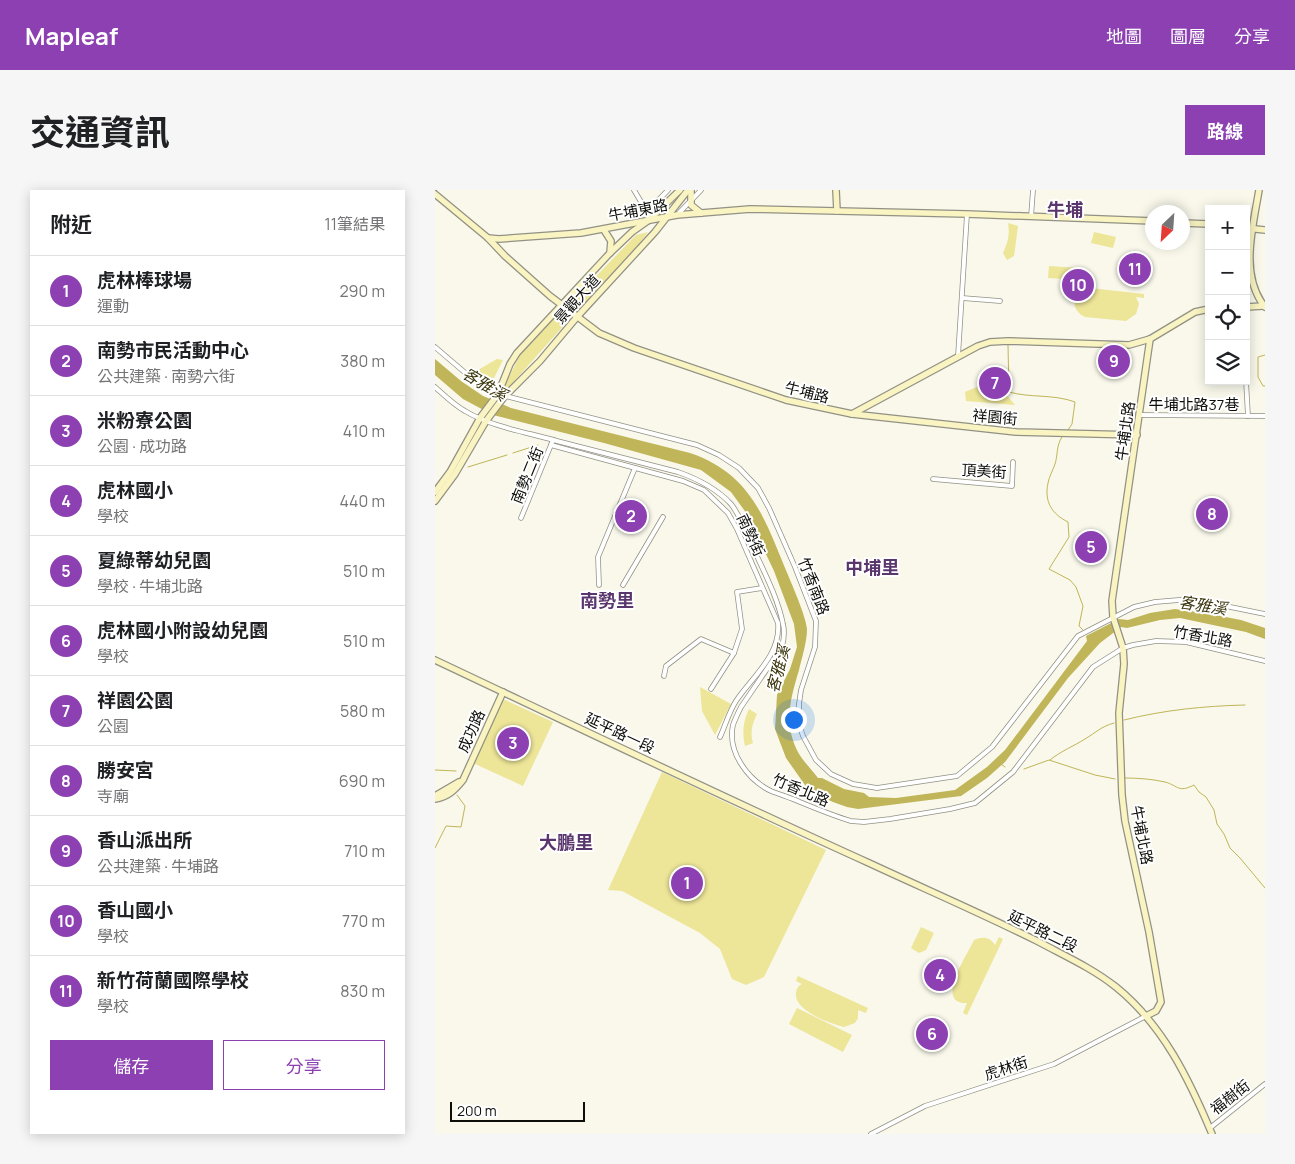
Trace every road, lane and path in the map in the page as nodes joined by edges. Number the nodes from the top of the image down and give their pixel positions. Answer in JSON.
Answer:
{"nodes":[{"id":1,"x":633,"y":190,"type":"edge"},
{"id":2,"x":668,"y":190,"type":"edge"},
{"id":3,"x":680,"y":190,"type":"edge"},
{"id":4,"x":689,"y":190,"type":"edge"},
{"id":5,"x":701,"y":190,"type":"edge"},
{"id":6,"x":836,"y":190,"type":"edge"},
{"id":7,"x":1033,"y":190,"type":"edge"},
{"id":8,"x":1259,"y":190,"type":"edge"},
{"id":9,"x":435,"y":194,"type":"edge"},
{"id":10,"x":690,"y":202,"type":"junction"},
{"id":11,"x":837,"y":211,"type":"junction"},
{"id":12,"x":647,"y":212,"type":"junction"},
{"id":13,"x":701,"y":213,"type":"junction"},
{"id":14,"x":967,"y":214,"type":"junction"},
{"id":15,"x":677,"y":215,"type":"junction"},
{"id":16,"x":1031,"y":217,"type":"junction"},
{"id":17,"x":667,"y":218,"type":"junction"},
{"id":18,"x":649,"y":220,"type":"junction"},
{"id":19,"x":1145,"y":221,"type":"edge"},
{"id":20,"x":1190,"y":223,"type":"edge"},
{"id":21,"x":1205,"y":224,"type":"edge"},
{"id":22,"x":1253,"y":228,"type":"junction"},
{"id":23,"x":604,"y":230,"type":"junction"},
{"id":24,"x":1265,"y":230,"type":"edge"},
{"id":25,"x":487,"y":238,"type":"junction"},
{"id":26,"x":610,"y":253,"type":"junction"},
{"id":27,"x":962,"y":298,"type":"junction"},
{"id":28,"x":1000,"y":301,"type":"dead end"},
{"id":29,"x":562,"y":305,"type":"junction"},
{"id":30,"x":1250,"y":307,"type":"edge"},
{"id":31,"x":1264,"y":307,"type":"edge"},
{"id":32,"x":1205,"y":310,"type":"edge"},
{"id":33,"x":577,"y":318,"type":"junction"},
{"id":34,"x":1150,"y":339,"type":"junction"},
{"id":35,"x":435,"y":346,"type":"edge"},
{"id":36,"x":958,"y":356,"type":"junction"},
{"id":37,"x":1245,"y":385,"type":"edge"},
{"id":38,"x":435,"y":387,"type":"edge"},
{"id":39,"x":501,"y":395,"type":"junction"},
{"id":40,"x":873,"y":403,"type":"junction"},
{"id":41,"x":852,"y":414,"type":"junction"},
{"id":42,"x":1140,"y":415,"type":"junction"},
{"id":43,"x":1249,"y":416,"type":"junction"},
{"id":44,"x":1265,"y":416,"type":"edge"},
{"id":45,"x":877,"y":417,"type":"junction"},
{"id":46,"x":483,"y":419,"type":"junction"},
{"id":47,"x":1137,"y":436,"type":"junction"},
{"id":48,"x":554,"y":440,"type":"junction"},
{"id":49,"x":551,"y":445,"type":"junction"},
{"id":50,"x":1013,"y":462,"type":"dead end"},
{"id":51,"x":635,"y":468,"type":"junction"},
{"id":52,"x":933,"y":479,"type":"dead end"},
{"id":53,"x":435,"y":492,"type":"edge"},
{"id":54,"x":435,"y":501,"type":"edge"},
{"id":55,"x":663,"y":516,"type":"dead end"},
{"id":56,"x":521,"y":518,"type":"dead end"},
{"id":57,"x":599,"y":585,"type":"dead end"},
{"id":58,"x":623,"y":585,"type":"dead end"},
{"id":59,"x":762,"y":588,"type":"junction"},
{"id":60,"x":1265,"y":614,"type":"edge"},
{"id":61,"x":1113,"y":617,"type":"junction"},
{"id":62,"x":1123,"y":648,"type":"junction"},
{"id":63,"x":733,"y":653,"type":"junction"},
{"id":64,"x":435,"y":660,"type":"edge"},
{"id":65,"x":1265,"y":661,"type":"edge"},
{"id":66,"x":664,"y":676,"type":"dead end"},
{"id":67,"x":711,"y":689,"type":"dead end"},
{"id":68,"x":503,"y":692,"type":"junction"},
{"id":69,"x":719,"y":737,"type":"dead end"},
{"id":70,"x":435,"y":798,"type":"edge"},
{"id":71,"x":793,"y":828,"type":"joint"},
{"id":72,"x":1146,"y":1016,"type":"junction"},
{"id":73,"x":1265,"y":1084,"type":"edge"},
{"id":74,"x":1211,"y":1131,"type":"edge"},
{"id":75,"x":871,"y":1134,"type":"edge"}],
"edges":[{"from":1,"to":12,"type":"street"},
{"from":2,"to":12,"type":"street"},
{"from":3,"to":18,"type":"street","name":"景觀大道"},
{"from":4,"to":10,"type":"street"},
{"from":4,"to":17,"type":"street","name":"景觀大道"},
{"from":5,"to":10,"type":"street"},
{"from":6,"to":11,"type":"street"},
{"from":7,"to":16,"type":"street"},
{"from":8,"to":22,"type":"street"},
{"from":9,"to":25,"type":"street","name":"牛埔路"},
{"from":10,"to":13,"type":"street"},
{"from":10,"to":15,"type":"street"},
{"from":11,"to":13,"type":"street","name":"牛埔東路"},
{"from":11,"to":14,"type":"street","name":"牛埔東路"},
{"from":12,"to":18,"type":"street"},
{"from":13,"to":15,"type":"street","name":"牛埔東路"},
{"from":14,"to":16,"type":"street","name":"牛埔東路"},
{"from":14,"to":27,"type":"street"},
{"from":15,"to":17,"type":"street","name":"牛埔東路"},
{"from":16,"to":19,"type":"street","name":"牛埔東路"},
{"from":17,"to":18,"type":"street","name":"牛埔東路"},
{"from":17,"to":33,"type":"street","name":"景觀大道"},
{"from":18,"to":23,"type":"street","name":"牛埔東路"},
{"from":18,"to":26,"type":"street","name":"景觀大道"},
{"from":20,"to":21,"type":"street"},
{"from":22,"to":24,"type":"street"},
{"from":22,"to":31,"type":"street"},
{"from":23,"to":25,"type":"street","name":"牛埔東路"},
{"from":23,"to":26,"type":"street"},
{"from":25,"to":29,"type":"street","name":"牛埔路"},
{"from":26,"to":29,"type":"street","name":"景觀大道"},
{"from":27,"to":28,"type":"street"},
{"from":27,"to":36,"type":"street"},
{"from":29,"to":33,"type":"street","name":"牛埔路"},
{"from":29,"to":39,"type":"street","name":"景觀大道"},
{"from":30,"to":31,"type":"street"},
{"from":32,"to":34,"type":"street"},
{"from":33,"to":39,"type":"street","name":"景觀大道"},
{"from":33,"to":41,"type":"street","name":"牛埔路"},
{"from":34,"to":36,"type":"street"},
{"from":34,"to":42,"type":"street","name":"牛埔北路"},
{"from":35,"to":39,"type":"street","name":"竹香南路"},
{"from":36,"to":40,"type":"street"},
{"from":37,"to":43,"type":"street"},
{"from":38,"to":46,"type":"street","name":"竹香北路"},
{"from":39,"to":46,"type":"street"},
{"from":39,"to":61,"type":"street","name":"竹香南路"},
{"from":40,"to":41,"type":"street"},
{"from":40,"to":45,"type":"street"},
{"from":41,"to":45,"type":"street","name":"祥園街"},
{"from":42,"to":43,"type":"street","name":"牛埔北路37巷"},
{"from":42,"to":47,"type":"street","name":"牛埔北路"},
{"from":43,"to":44,"type":"street","name":"牛埔北路37巷"},
{"from":45,"to":47,"type":"street","name":"祥園街"},
{"from":46,"to":48,"type":"street","name":"竹香北路"},
{"from":46,"to":53,"type":"street"},
{"from":46,"to":54,"type":"street"},
{"from":47,"to":61,"type":"street","name":"牛埔北路"},
{"from":48,"to":49,"type":"street","name":"南勢二街"},
{"from":48,"to":62,"type":"street","name":"竹香北路"},
{"from":49,"to":51,"type":"street","name":"南勢街"},
{"from":49,"to":56,"type":"street","name":"南勢二街"},
{"from":50,"to":52,"type":"street","name":"頂美街"},
{"from":51,"to":57,"type":"street"},
{"from":51,"to":59,"type":"street","name":"南勢街"},
{"from":55,"to":58,"type":"street"},
{"from":59,"to":63,"type":"street"},
{"from":59,"to":69,"type":"street","name":"南勢街"},
{"from":60,"to":61,"type":"street","name":"竹香南路"},
{"from":61,"to":62,"type":"street","name":"牛埔北路"},
{"from":62,"to":65,"type":"street","name":"竹香北路"},
{"from":62,"to":72,"type":"street","name":"牛埔北路"},
{"from":63,"to":66,"type":"street"},
{"from":63,"to":67,"type":"street"},
{"from":64,"to":68,"type":"street","name":"延平路一段"},
{"from":68,"to":70,"type":"street","name":"成功路"},
{"from":68,"to":71,"type":"street","name":"延平路一段"},
{"from":71,"to":72,"type":"street","name":"延平路二段"},
{"from":72,"to":74,"type":"street","name":"延平路二段"},
{"from":72,"to":75,"type":"street","name":"虎林街"},
{"from":73,"to":74,"type":"street","name":"福樹街"}]}
